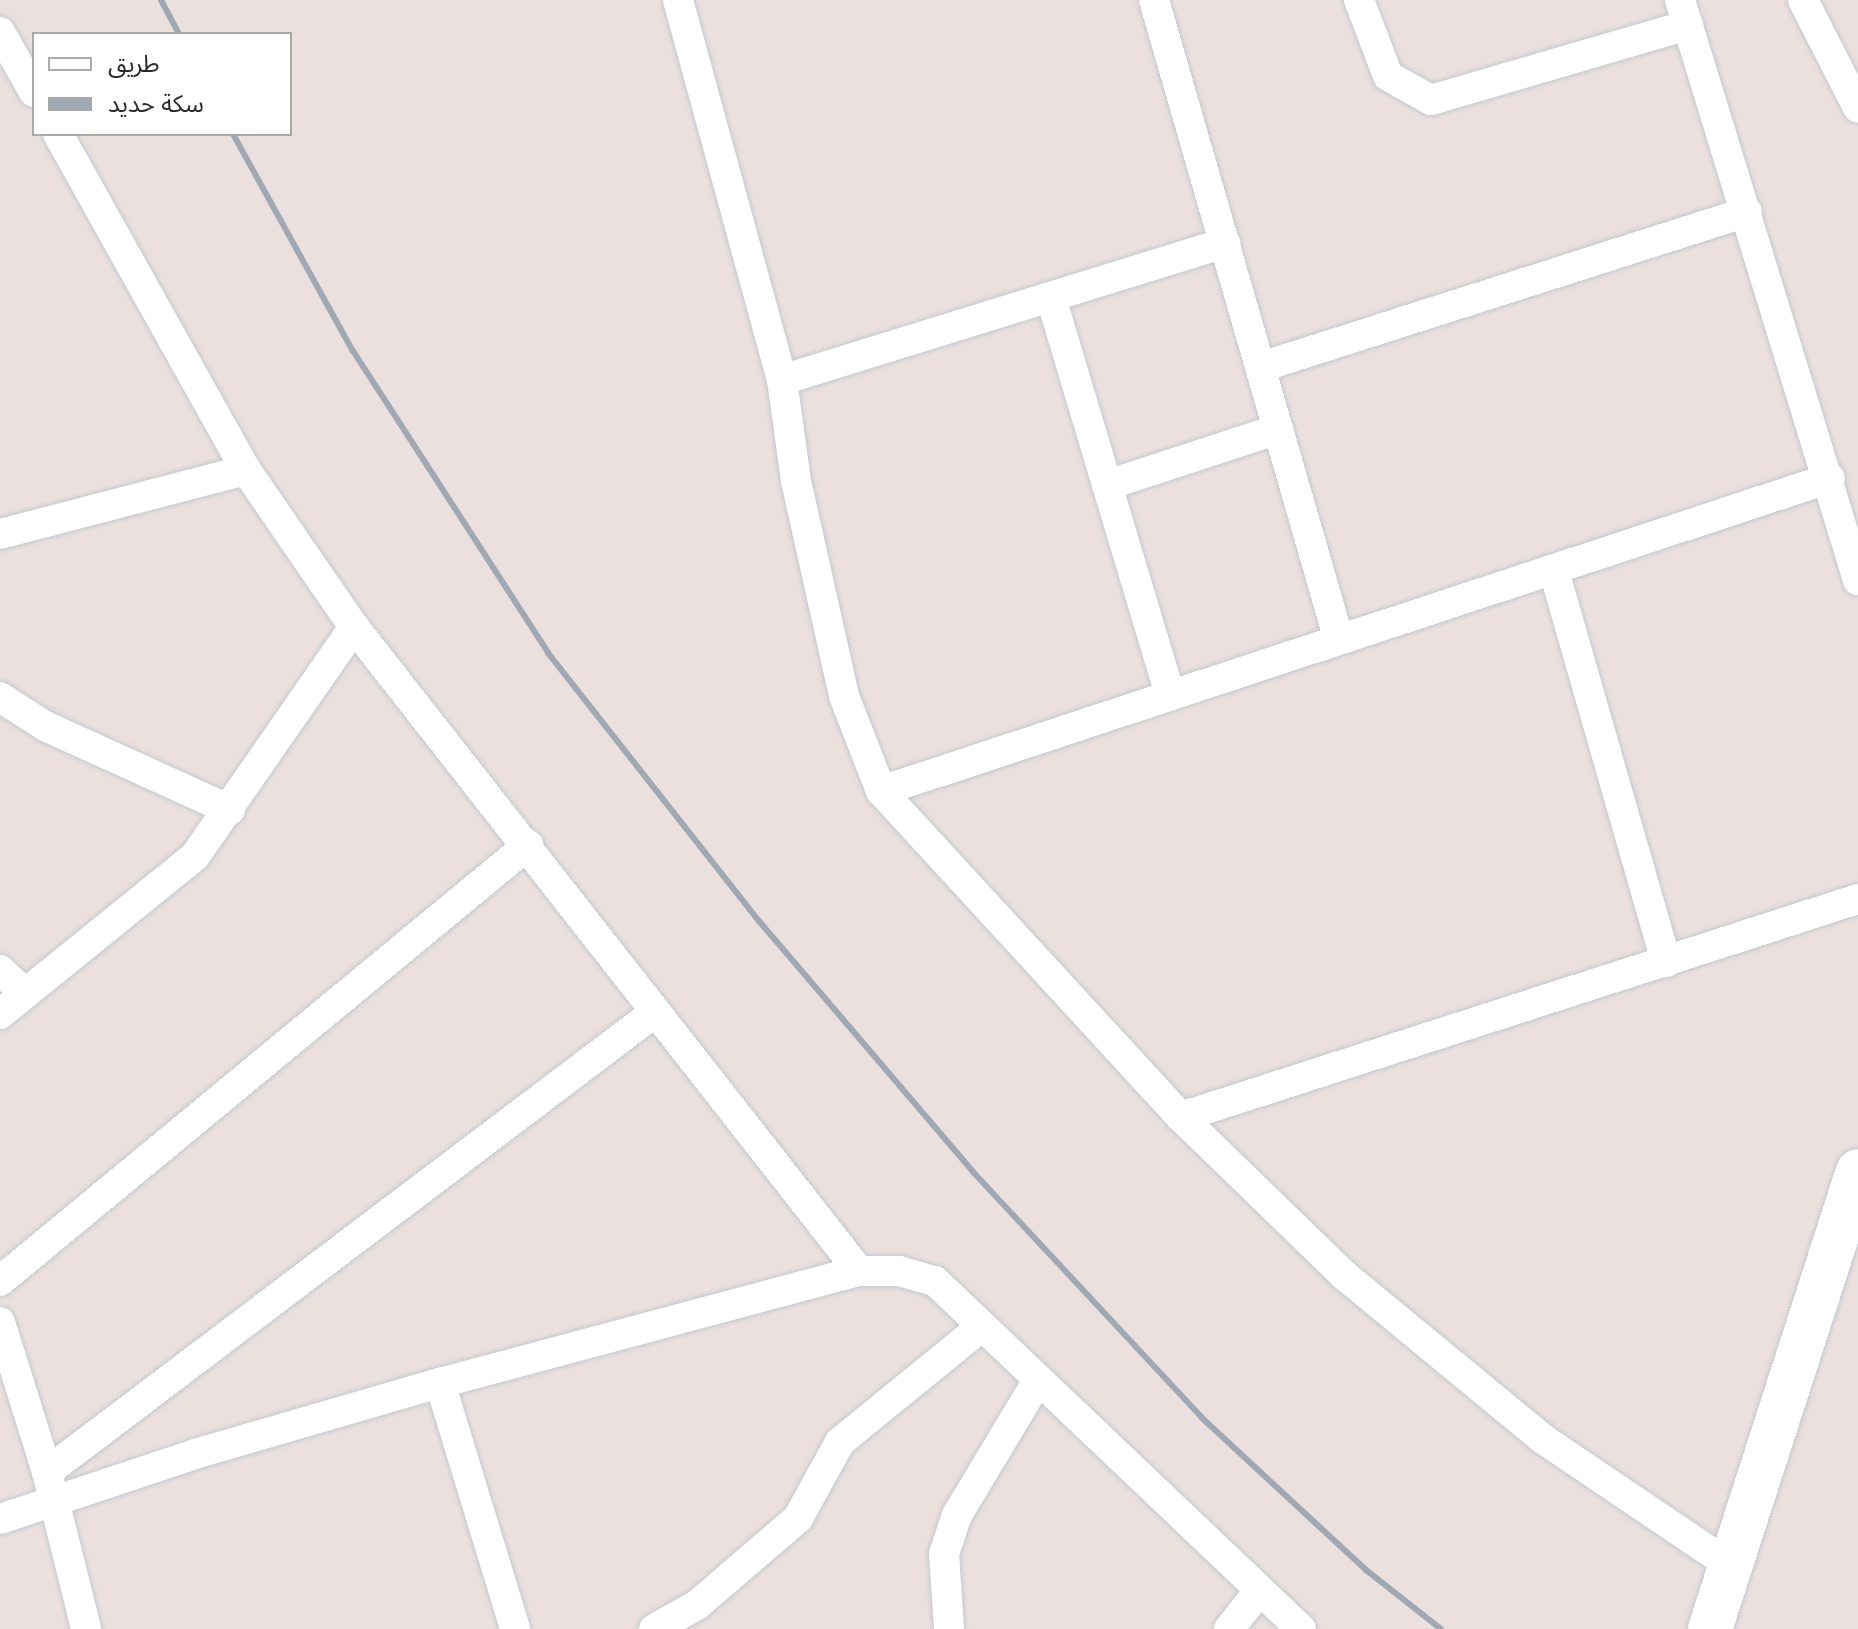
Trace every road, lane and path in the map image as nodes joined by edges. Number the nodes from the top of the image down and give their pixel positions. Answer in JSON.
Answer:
{"nodes":[{"id":1,"x":678,"y":0,"type":"edge"},
{"id":2,"x":1154,"y":0,"type":"edge"},
{"id":3,"x":1359,"y":0,"type":"edge"},
{"id":4,"x":1803,"y":0,"type":"edge"},
{"id":5,"x":1684,"y":12,"type":"edge"},
{"id":6,"x":2,"y":40,"type":"edge"},
{"id":7,"x":32,"y":89,"type":"edge"},
{"id":8,"x":1858,"y":108,"type":"edge"},
{"id":9,"x":59,"y":136,"type":"edge"},
{"id":10,"x":1747,"y":212,"type":"junction"},
{"id":11,"x":1225,"y":243,"type":"junction"},
{"id":12,"x":1051,"y":298,"type":"junction"},
{"id":13,"x":1261,"y":367,"type":"junction"},
{"id":14,"x":782,"y":380,"type":"junction"},
{"id":15,"x":1278,"y":429,"type":"junction"},
{"id":16,"x":246,"y":470,"type":"junction"},
{"id":17,"x":1830,"y":478,"type":"junction"},
{"id":18,"x":1107,"y":485,"type":"junction"},
{"id":19,"x":0,"y":534,"type":"edge"},
{"id":20,"x":1554,"y":571,"type":"junction"},
{"id":21,"x":1858,"y":580,"type":"edge"},
{"id":22,"x":354,"y":627,"type":"junction"},
{"id":23,"x":1339,"y":640,"type":"junction"},
{"id":24,"x":1170,"y":694,"type":"junction"},
{"id":25,"x":0,"y":697,"type":"edge"},
{"id":26,"x":881,"y":791,"type":"junction"},
{"id":27,"x":230,"y":810,"type":"junction"},
{"id":28,"x":528,"y":845,"type":"junction"},
{"id":29,"x":1858,"y":899,"type":"edge"},
{"id":30,"x":1666,"y":962,"type":"junction"},
{"id":31,"x":0,"y":970,"type":"edge"},
{"id":32,"x":24,"y":992,"type":"junction"},
{"id":33,"x":654,"y":1013,"type":"junction"},
{"id":34,"x":0,"y":1014,"type":"edge"},
{"id":35,"x":1181,"y":1117,"type":"junction"},
{"id":36,"x":1858,"y":1171,"type":"edge"},
{"id":37,"x":859,"y":1271,"type":"junction"},
{"id":38,"x":0,"y":1281,"type":"edge"},
{"id":39,"x":0,"y":1322,"type":"edge"},
{"id":40,"x":982,"y":1326,"type":"junction"},
{"id":41,"x":1038,"y":1380,"type":"junction"},
{"id":42,"x":440,"y":1383,"type":"junction"},
{"id":43,"x":47,"y":1472,"type":"junction"},
{"id":44,"x":53,"y":1501,"type":"junction"},
{"id":45,"x":0,"y":1519,"type":"edge"},
{"id":46,"x":1728,"y":1564,"type":"junction"},
{"id":47,"x":1259,"y":1591,"type":"junction"},
{"id":48,"x":86,"y":1629,"type":"edge"},
{"id":49,"x":515,"y":1629,"type":"edge"},
{"id":50,"x":654,"y":1629,"type":"edge"},
{"id":51,"x":949,"y":1629,"type":"edge"},
{"id":52,"x":1229,"y":1629,"type":"edge"},
{"id":53,"x":1301,"y":1629,"type":"edge"},
{"id":54,"x":1710,"y":1629,"type":"edge"}],
"edges":[{"from":1,"to":14,"type":"street"},
{"from":2,"to":11,"type":"street"},
{"from":3,"to":5,"type":"street"},
{"from":4,"to":8,"type":"street"},
{"from":5,"to":10,"type":"street"},
{"from":6,"to":7,"type":"street"},
{"from":9,"to":16,"type":"street"},
{"from":10,"to":13,"type":"street"},
{"from":10,"to":17,"type":"street"},
{"from":11,"to":12,"type":"street"},
{"from":11,"to":13,"type":"street"},
{"from":12,"to":14,"type":"street"},
{"from":12,"to":18,"type":"street"},
{"from":13,"to":15,"type":"street"},
{"from":14,"to":26,"type":"street"},
{"from":15,"to":18,"type":"street"},
{"from":15,"to":23,"type":"street"},
{"from":16,"to":19,"type":"street"},
{"from":16,"to":22,"type":"street"},
{"from":17,"to":20,"type":"street"},
{"from":17,"to":21,"type":"street"},
{"from":18,"to":24,"type":"street"},
{"from":20,"to":23,"type":"street"},
{"from":20,"to":30,"type":"street"},
{"from":22,"to":27,"type":"street"},
{"from":22,"to":28,"type":"street"},
{"from":23,"to":24,"type":"street"},
{"from":24,"to":26,"type":"street"},
{"from":25,"to":27,"type":"street"},
{"from":26,"to":35,"type":"street"},
{"from":27,"to":32,"type":"street"},
{"from":28,"to":33,"type":"street"},
{"from":28,"to":38,"type":"street"},
{"from":29,"to":30,"type":"street"},
{"from":30,"to":35,"type":"street"},
{"from":31,"to":32,"type":"street"},
{"from":32,"to":34,"type":"street"},
{"from":33,"to":37,"type":"street"},
{"from":33,"to":43,"type":"street"},
{"from":35,"to":46,"type":"street"},
{"from":36,"to":46,"type":"main road"},
{"from":37,"to":40,"type":"street"},
{"from":37,"to":42,"type":"street"},
{"from":39,"to":43,"type":"street"},
{"from":40,"to":41,"type":"street"},
{"from":40,"to":50,"type":"street"},
{"from":41,"to":47,"type":"street"},
{"from":41,"to":51,"type":"street"},
{"from":42,"to":44,"type":"street"},
{"from":42,"to":49,"type":"street"},
{"from":43,"to":44,"type":"street"},
{"from":44,"to":45,"type":"street"},
{"from":44,"to":48,"type":"street"},
{"from":46,"to":54,"type":"main road"},
{"from":47,"to":52,"type":"street"},
{"from":47,"to":53,"type":"street"}]}
